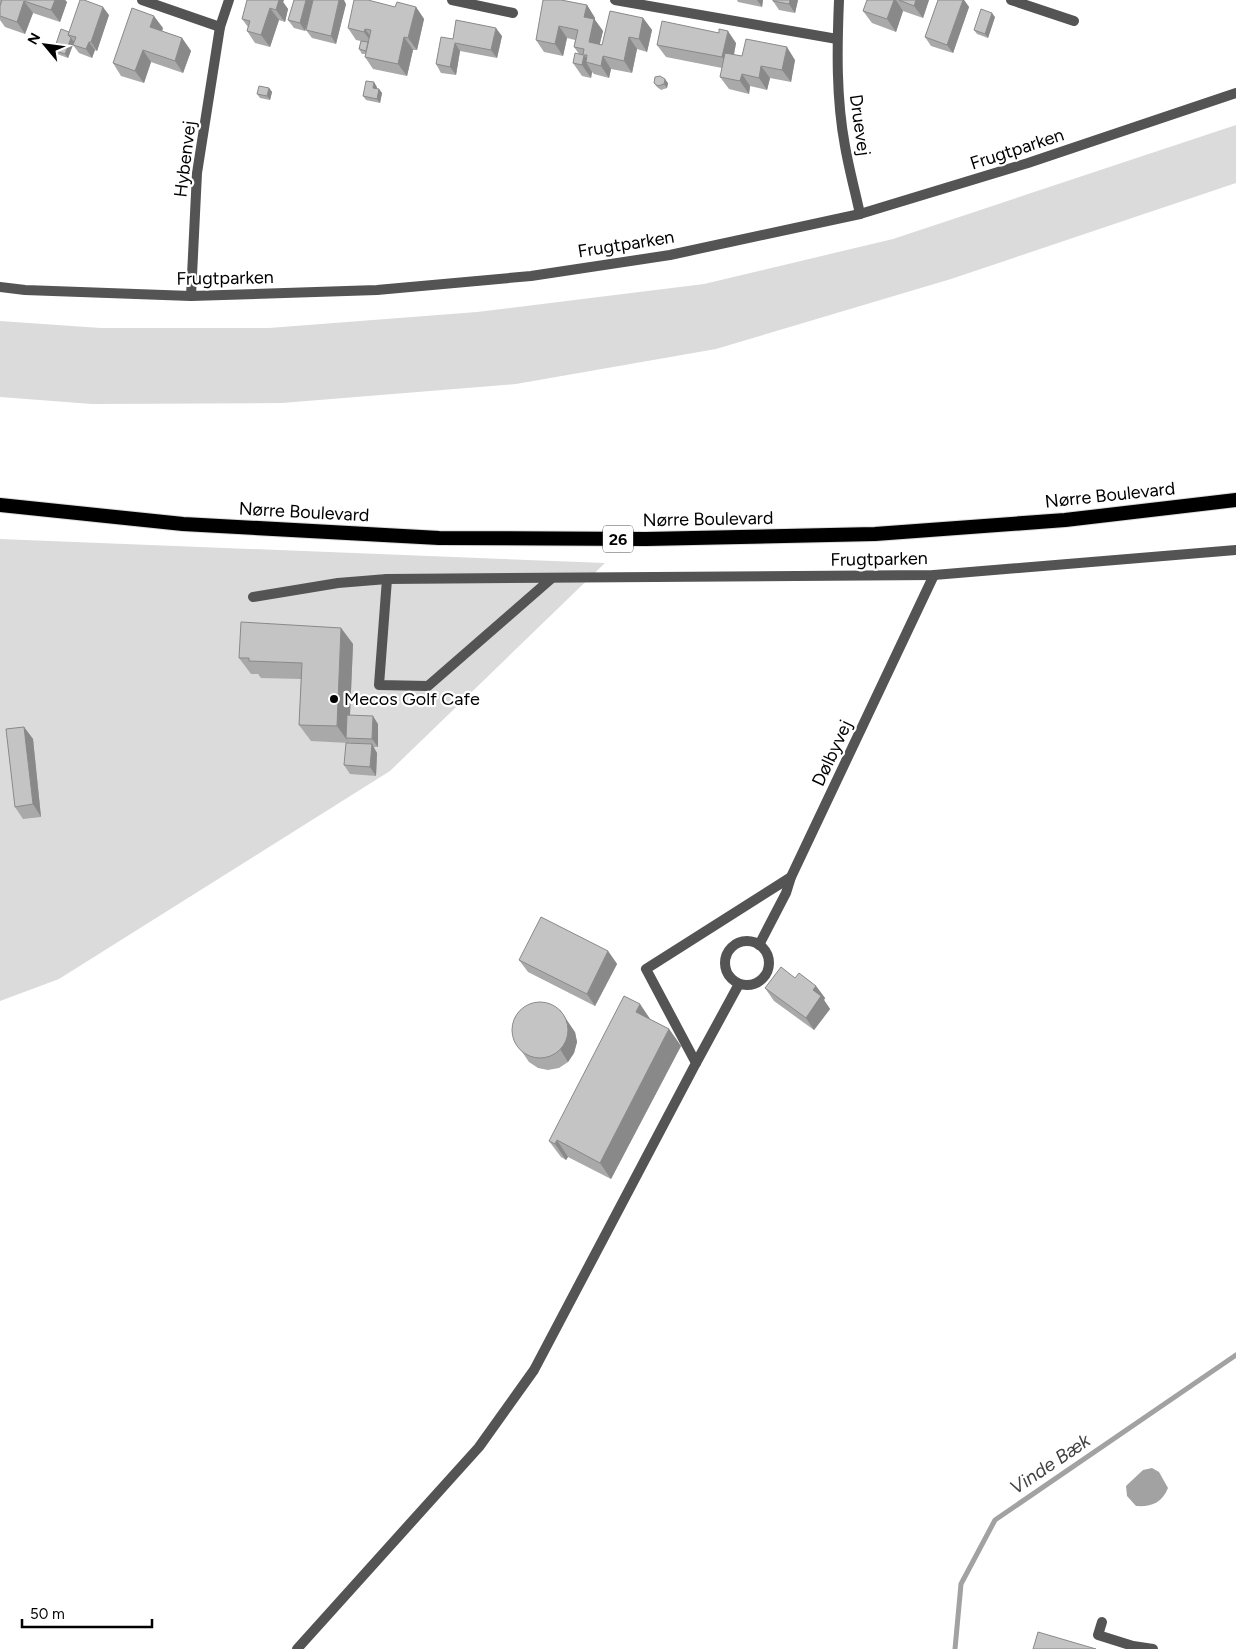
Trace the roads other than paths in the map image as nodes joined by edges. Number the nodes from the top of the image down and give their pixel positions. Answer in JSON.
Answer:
{"nodes":[{"id":1,"x":142,"y":0,"type":"edge"},
{"id":2,"x":229,"y":0,"type":"edge"},
{"id":3,"x":452,"y":0,"type":"edge"},
{"id":4,"x":616,"y":0,"type":"edge"},
{"id":5,"x":839,"y":0,"type":"edge"},
{"id":6,"x":1011,"y":0,"type":"edge"},
{"id":7,"x":513,"y":13,"type":"dead end"},
{"id":8,"x":1074,"y":21,"type":"dead end"},
{"id":9,"x":220,"y":27,"type":"junction"},
{"id":10,"x":837,"y":39,"type":"junction"},
{"id":11,"x":1236,"y":93,"type":"edge"},
{"id":12,"x":860,"y":214,"type":"junction"},
{"id":13,"x":0,"y":287,"type":"edge"},
{"id":14,"x":190,"y":296,"type":"junction"},
{"id":15,"x":1236,"y":500,"type":"edge"},
{"id":16,"x":0,"y":505,"type":"edge"},
{"id":17,"x":1236,"y":550,"type":"edge"},
{"id":18,"x":934,"y":575,"type":"junction"},
{"id":19,"x":552,"y":578,"type":"junction"},
{"id":20,"x":387,"y":579,"type":"junction"},
{"id":21,"x":253,"y":597,"type":"dead end"},
{"id":22,"x":791,"y":878,"type":"junction"},
{"id":23,"x":759,"y":945,"type":"junction"},
{"id":24,"x":739,"y":984,"type":"junction"},
{"id":25,"x":696,"y":1063,"type":"junction"},
{"id":26,"x":1102,"y":1622,"type":"dead end"},
{"id":27,"x":297,"y":1649,"type":"edge"},
{"id":28,"x":1153,"y":1649,"type":"edge"}],
"edges":[{"from":1,"to":9,"type":"street"},
{"from":2,"to":9,"type":"street","name":"Hybenvej"},
{"from":3,"to":7,"type":"street"},
{"from":4,"to":10,"type":"street"},
{"from":5,"to":10,"type":"street","name":"Druevej"},
{"from":6,"to":8,"type":"street"},
{"from":9,"to":14,"type":"street","name":"Hybenvej"},
{"from":10,"to":12,"type":"street","name":"Druevej"},
{"from":11,"to":12,"type":"street","name":"Frugtparken"},
{"from":12,"to":14,"type":"street","name":"Frugtparken"},
{"from":13,"to":14,"type":"street","name":"Frugtparken"},
{"from":15,"to":16,"type":"highway","name":"Nørre Boulevard","number":"26"},
{"from":17,"to":18,"type":"street","name":"Frugtparken"},
{"from":18,"to":19,"type":"street","name":"Frugtparken"},
{"from":18,"to":22,"type":"street","name":"Dølbyvej"},
{"from":19,"to":20,"type":"street","name":"Frugtparken"},
{"from":19,"to":20,"type":"street"},
{"from":20,"to":21,"type":"street","name":"Frugtparken"},
{"from":22,"to":23,"type":"street","name":"Dølbyvej"},
{"from":22,"to":25,"type":"street"},
{"from":23,"to":24,"type":"street"},
{"from":23,"to":24,"type":"street"},
{"from":24,"to":25,"type":"street"},
{"from":25,"to":27,"type":"street"},
{"from":26,"to":28,"type":"street"}]}
